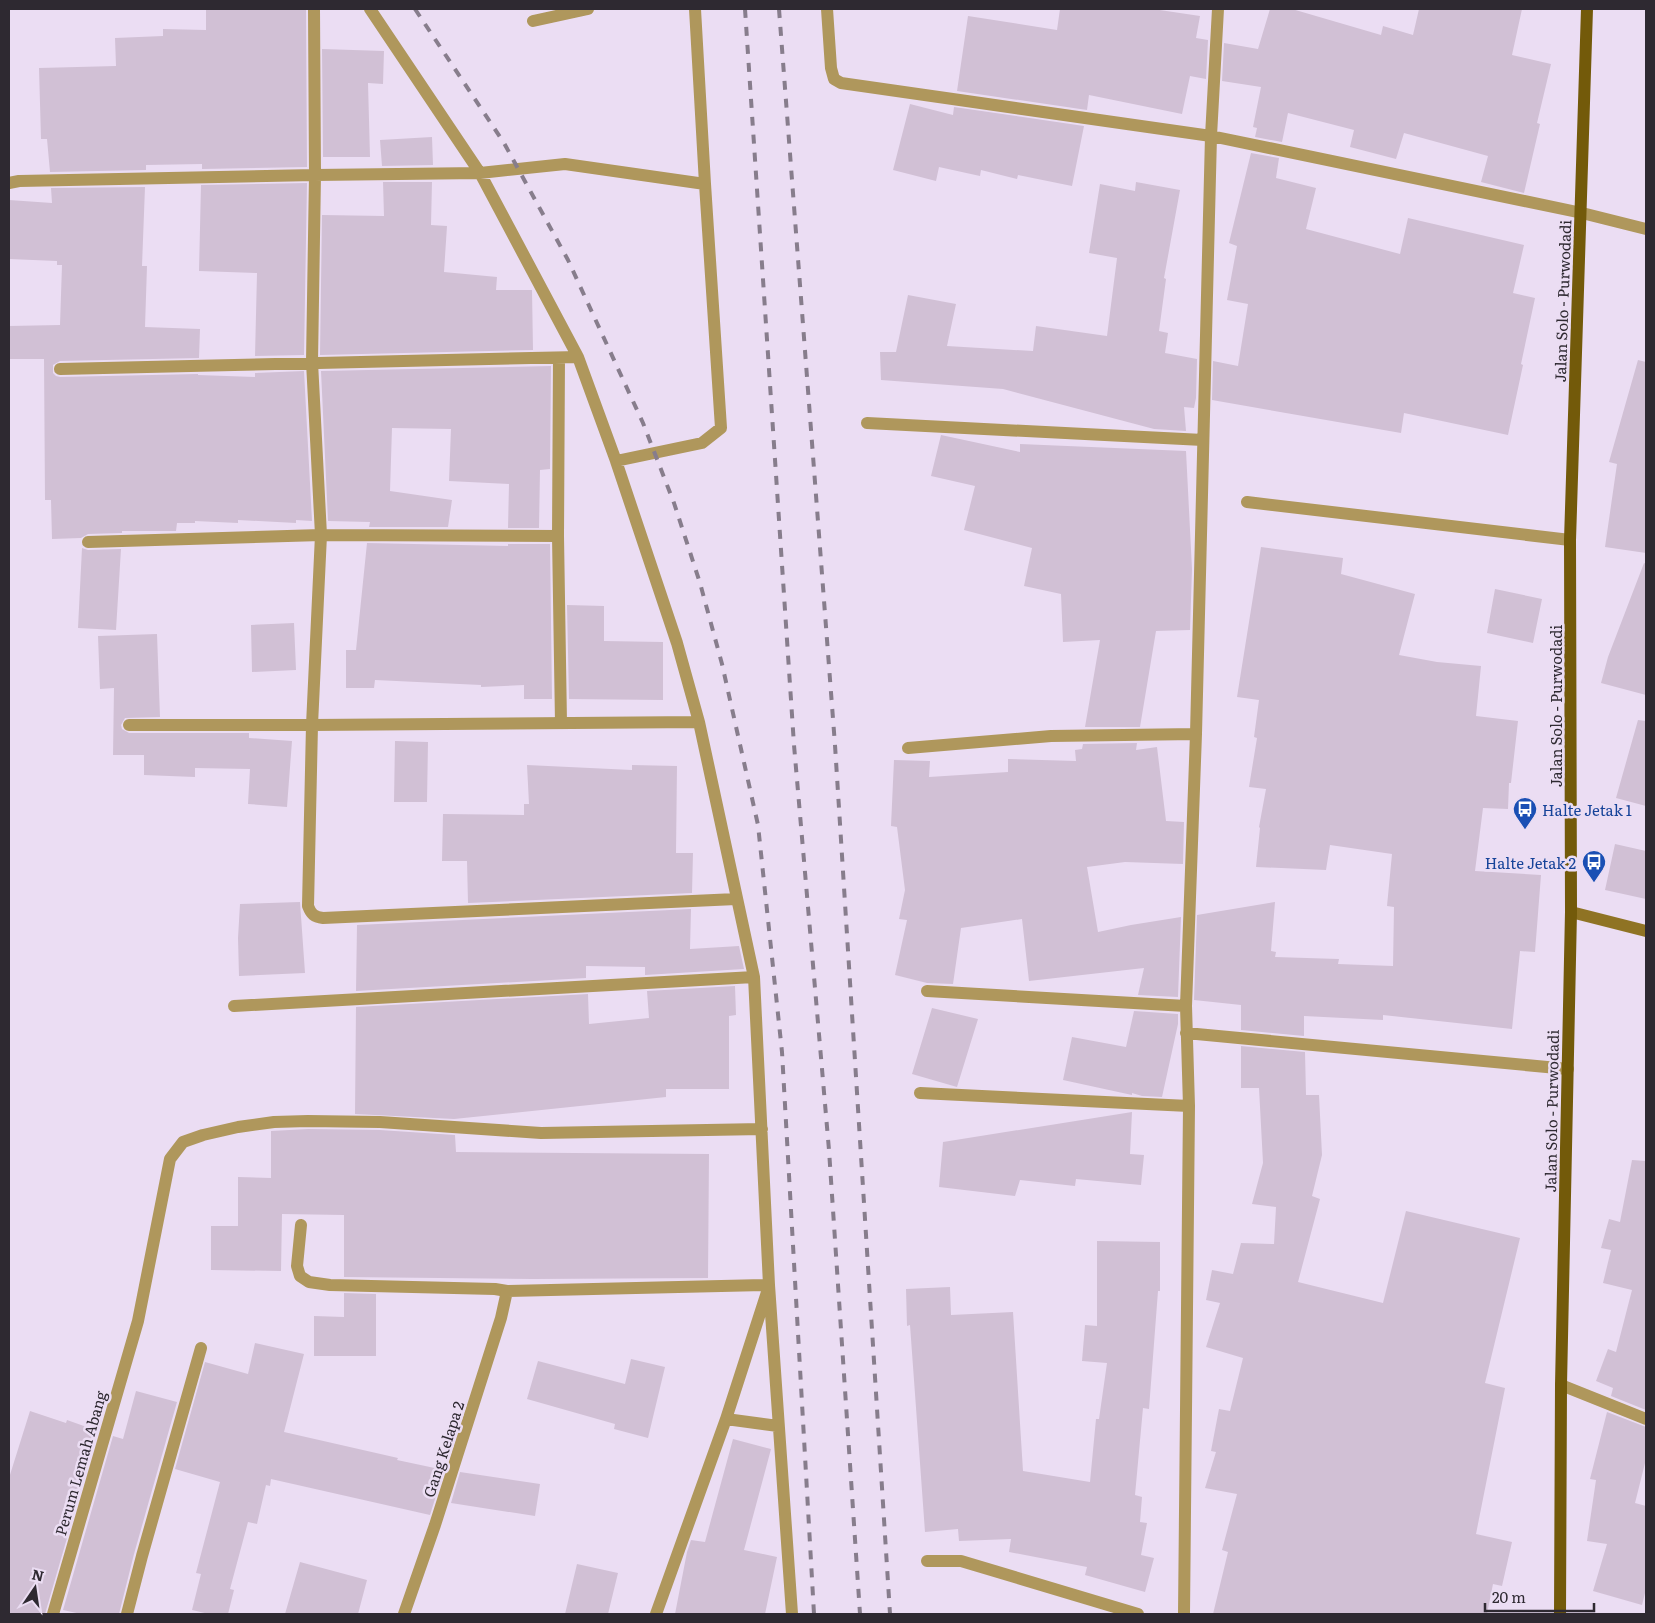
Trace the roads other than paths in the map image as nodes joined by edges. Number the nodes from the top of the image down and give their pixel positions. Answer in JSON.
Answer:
{"nodes":[{"id":1,"x":314,"y":9,"type":"edge"},
{"id":2,"x":370,"y":9,"type":"edge"},
{"id":3,"x":588,"y":9,"type":"edge"},
{"id":4,"x":695,"y":9,"type":"edge"},
{"id":5,"x":827,"y":9,"type":"edge"},
{"id":6,"x":1218,"y":9,"type":"edge"},
{"id":7,"x":1587,"y":9,"type":"edge"},
{"id":8,"x":533,"y":22,"type":"dead end"},
{"id":9,"x":1211,"y":136,"type":"junction"},
{"id":10,"x":480,"y":173,"type":"junction"},
{"id":11,"x":315,"y":175,"type":"junction"},
{"id":12,"x":14,"y":182,"type":"edge"},
{"id":13,"x":705,"y":184,"type":"junction"},
{"id":14,"x":1582,"y":213,"type":"junction"},
{"id":15,"x":1646,"y":229,"type":"edge"},
{"id":16,"x":578,"y":357,"type":"junction"},
{"id":17,"x":559,"y":358,"type":"junction"},
{"id":18,"x":312,"y":362,"type":"junction"},
{"id":19,"x":60,"y":369,"type":"dead end"},
{"id":20,"x":868,"y":423,"type":"dead end"},
{"id":21,"x":1203,"y":440,"type":"junction"},
{"id":22,"x":616,"y":461,"type":"junction"},
{"id":23,"x":1247,"y":502,"type":"dead end"},
{"id":24,"x":321,"y":535,"type":"junction"},
{"id":25,"x":558,"y":536,"type":"junction"},
{"id":26,"x":1570,"y":540,"type":"junction"},
{"id":27,"x":88,"y":542,"type":"dead end"},
{"id":28,"x":698,"y":722,"type":"junction"},
{"id":29,"x":561,"y":723,"type":"junction"},
{"id":30,"x":129,"y":725,"type":"dead end"},
{"id":31,"x":312,"y":726,"type":"junction"},
{"id":32,"x":1196,"y":734,"type":"junction"},
{"id":33,"x":908,"y":748,"type":"dead end"},
{"id":34,"x":736,"y":899,"type":"junction"},
{"id":35,"x":1571,"y":912,"type":"junction"},
{"id":36,"x":1646,"y":931,"type":"edge"},
{"id":37,"x":754,"y":977,"type":"junction"},
{"id":38,"x":927,"y":991,"type":"dead end"},
{"id":39,"x":234,"y":1006,"type":"dead end"},
{"id":40,"x":1186,"y":1006,"type":"junction"},
{"id":41,"x":1186,"y":1033,"type":"junction"},
{"id":42,"x":1568,"y":1069,"type":"junction"},
{"id":43,"x":920,"y":1093,"type":"dead end"},
{"id":44,"x":1189,"y":1106,"type":"junction"},
{"id":45,"x":762,"y":1129,"type":"junction"},
{"id":46,"x":301,"y":1225,"type":"dead end"},
{"id":47,"x":769,"y":1285,"type":"junction"},
{"id":48,"x":507,"y":1292,"type":"junction"},
{"id":49,"x":201,"y":1348,"type":"dead end"},
{"id":50,"x":1561,"y":1385,"type":"junction"},
{"id":51,"x":726,"y":1419,"type":"junction"},
{"id":52,"x":1646,"y":1419,"type":"edge"},
{"id":53,"x":778,"y":1426,"type":"junction"},
{"id":54,"x":927,"y":1562,"type":"dead end"},
{"id":55,"x":53,"y":1614,"type":"edge"},
{"id":56,"x":127,"y":1614,"type":"edge"},
{"id":57,"x":404,"y":1614,"type":"edge"},
{"id":58,"x":656,"y":1614,"type":"edge"},
{"id":59,"x":792,"y":1614,"type":"edge"},
{"id":60,"x":1138,"y":1614,"type":"edge"},
{"id":61,"x":1184,"y":1614,"type":"edge"},
{"id":62,"x":1560,"y":1614,"type":"edge"}],
"edges":[{"from":1,"to":11,"type":"street"},
{"from":2,"to":10,"type":"street"},
{"from":3,"to":8,"type":"street"},
{"from":4,"to":13,"type":"street"},
{"from":5,"to":9,"type":"street"},
{"from":6,"to":9,"type":"street"},
{"from":7,"to":14,"type":"main road","name":"Jalan Solo - Purwodadi"},
{"from":9,"to":14,"type":"street"},
{"from":9,"to":21,"type":"street"},
{"from":10,"to":11,"type":"street"},
{"from":10,"to":13,"type":"street"},
{"from":10,"to":16,"type":"street"},
{"from":11,"to":12,"type":"street"},
{"from":11,"to":18,"type":"street"},
{"from":13,"to":22,"type":"street"},
{"from":14,"to":15,"type":"street"},
{"from":14,"to":26,"type":"main road","name":"Jalan Solo - Purwodadi"},
{"from":16,"to":17,"type":"street"},
{"from":16,"to":22,"type":"street"},
{"from":17,"to":18,"type":"street"},
{"from":17,"to":25,"type":"street"},
{"from":18,"to":19,"type":"street"},
{"from":18,"to":24,"type":"street"},
{"from":20,"to":21,"type":"street"},
{"from":21,"to":32,"type":"street"},
{"from":22,"to":28,"type":"street"},
{"from":23,"to":26,"type":"street"},
{"from":24,"to":25,"type":"street"},
{"from":24,"to":27,"type":"street"},
{"from":24,"to":31,"type":"street"},
{"from":25,"to":29,"type":"street"},
{"from":26,"to":35,"type":"main road","name":"Jalan Solo - Purwodadi"},
{"from":28,"to":29,"type":"street"},
{"from":28,"to":34,"type":"street"},
{"from":29,"to":31,"type":"street"},
{"from":30,"to":31,"type":"street"},
{"from":31,"to":34,"type":"street"},
{"from":32,"to":33,"type":"street"},
{"from":32,"to":40,"type":"street"},
{"from":34,"to":37,"type":"street"},
{"from":35,"to":36,"type":"main road"},
{"from":35,"to":42,"type":"main road","name":"Jalan Solo - Purwodadi"},
{"from":37,"to":39,"type":"street"},
{"from":37,"to":45,"type":"street"},
{"from":38,"to":40,"type":"street"},
{"from":40,"to":41,"type":"street"},
{"from":41,"to":42,"type":"street"},
{"from":41,"to":44,"type":"street"},
{"from":42,"to":50,"type":"main road","name":"Jalan Solo - Purwodadi"},
{"from":43,"to":44,"type":"street"},
{"from":44,"to":61,"type":"street"},
{"from":45,"to":47,"type":"street"},
{"from":45,"to":55,"type":"street","name":"Perum Lemah Abang"},
{"from":46,"to":48,"type":"street"},
{"from":47,"to":48,"type":"street"},
{"from":47,"to":51,"type":"street"},
{"from":47,"to":53,"type":"street"},
{"from":48,"to":57,"type":"street","name":"Gang Kelapa 2"},
{"from":49,"to":56,"type":"street"},
{"from":50,"to":52,"type":"street"},
{"from":50,"to":62,"type":"main road","name":"Jalan Solo - Purwodadi"},
{"from":51,"to":53,"type":"street"},
{"from":51,"to":58,"type":"street"},
{"from":53,"to":59,"type":"street"},
{"from":54,"to":60,"type":"street"}]}
